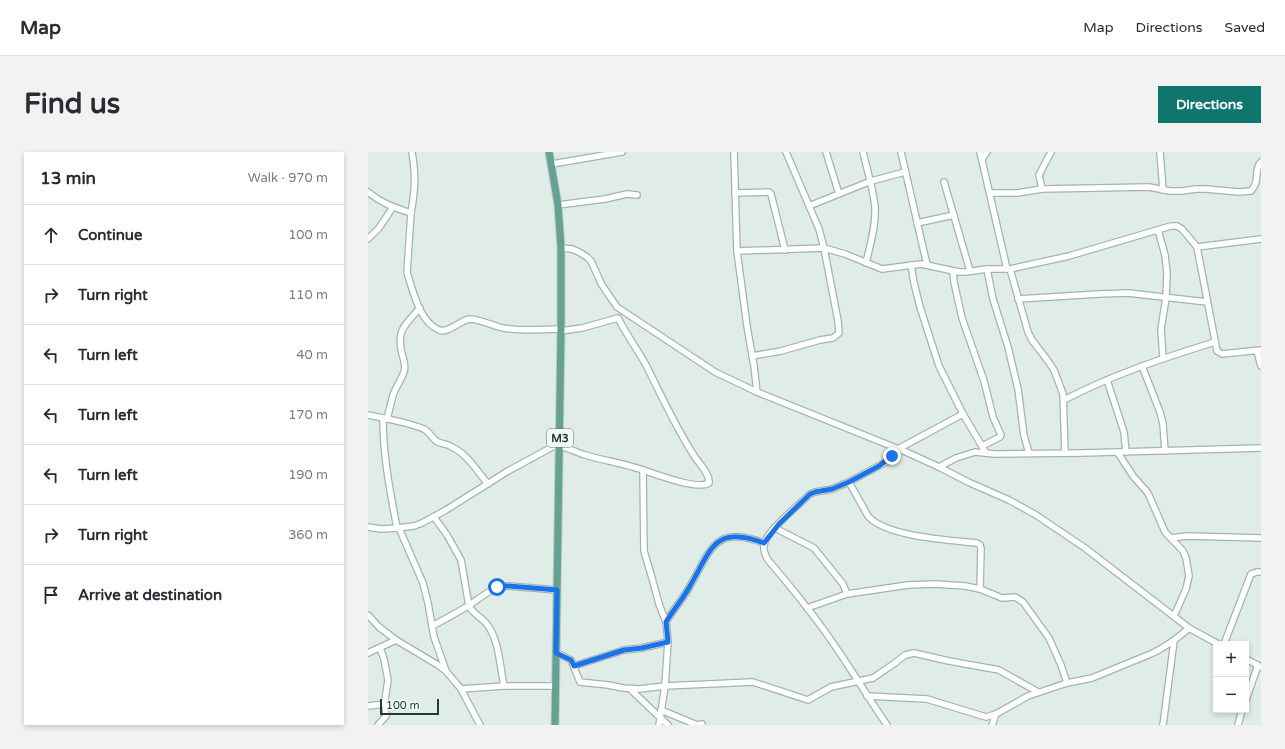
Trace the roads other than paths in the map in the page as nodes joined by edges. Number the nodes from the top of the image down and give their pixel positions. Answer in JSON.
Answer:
{"nodes":[{"id":1,"x":412,"y":152,"type":"edge"},
{"id":2,"x":549,"y":152,"type":"edge"},
{"id":3,"x":622,"y":152,"type":"edge"},
{"id":4,"x":734,"y":152,"type":"edge"},
{"id":5,"x":786,"y":152,"type":"edge"},
{"id":6,"x":826,"y":152,"type":"edge"},
{"id":7,"x":863,"y":152,"type":"edge"},
{"id":8,"x":901,"y":152,"type":"edge"},
{"id":9,"x":980,"y":152,"type":"edge"},
{"id":10,"x":987,"y":152,"type":"edge"},
{"id":11,"x":1051,"y":152,"type":"edge"},
{"id":12,"x":1160,"y":152,"type":"edge"},
{"id":13,"x":982,"y":159,"type":"junction"},
{"id":14,"x":1261,"y":162,"type":"edge"},
{"id":15,"x":552,"y":164,"type":"junction"},
{"id":16,"x":905,"y":172,"type":"junction"},
{"id":17,"x":871,"y":182,"type":"junction"},
{"id":18,"x":944,"y":182,"type":"dead end"},
{"id":19,"x":1042,"y":189,"type":"junction"},
{"id":20,"x":1163,"y":190,"type":"junction"},
{"id":21,"x":368,"y":192,"type":"edge"},
{"id":22,"x":735,"y":193,"type":"junction"},
{"id":23,"x":839,"y":194,"type":"junction"},
{"id":24,"x":990,"y":194,"type":"junction"},
{"id":25,"x":637,"y":195,"type":"dead end"},
{"id":26,"x":558,"y":205,"type":"junction"},
{"id":27,"x":809,"y":206,"type":"junction"},
{"id":28,"x":393,"y":207,"type":"junction"},
{"id":29,"x":411,"y":213,"type":"junction"},
{"id":30,"x":954,"y":215,"type":"junction"},
{"id":31,"x":917,"y":223,"type":"junction"},
{"id":32,"x":1158,"y":230,"type":"junction"},
{"id":33,"x":368,"y":239,"type":"edge"},
{"id":34,"x":1261,"y":239,"type":"edge"},
{"id":35,"x":1197,"y":247,"type":"junction"},
{"id":36,"x":561,"y":248,"type":"junction"},
{"id":37,"x":824,"y":248,"type":"junction"},
{"id":38,"x":785,"y":250,"type":"junction"},
{"id":39,"x":737,"y":251,"type":"junction"},
{"id":40,"x":866,"y":263,"type":"junction"},
{"id":41,"x":911,"y":265,"type":"junction"},
{"id":42,"x":927,"y":265,"type":"junction"},
{"id":43,"x":987,"y":269,"type":"junction"},
{"id":44,"x":1008,"y":269,"type":"junction"},
{"id":45,"x":953,"y":270,"type":"junction"},
{"id":46,"x":970,"y":271,"type":"junction"},
{"id":47,"x":1166,"y":298,"type":"junction"},
{"id":48,"x":1018,"y":299,"type":"junction"},
{"id":49,"x":1207,"y":302,"type":"junction"},
{"id":50,"x":420,"y":308,"type":"junction"},
{"id":51,"x":625,"y":313,"type":"junction"},
{"id":52,"x":618,"y":318,"type":"junction"},
{"id":53,"x":561,"y":330,"type":"junction"},
{"id":54,"x":1215,"y":342,"type":"junction"},
{"id":55,"x":1259,"y":351,"type":"edge"},
{"id":56,"x":752,"y":356,"type":"junction"},
{"id":57,"x":1164,"y":358,"type":"junction"},
{"id":58,"x":1142,"y":366,"type":"junction"},
{"id":59,"x":1261,"y":366,"type":"edge"},
{"id":60,"x":1107,"y":380,"type":"junction"},
{"id":61,"x":757,"y":392,"type":"junction"},
{"id":62,"x":1064,"y":400,"type":"junction"},
{"id":63,"x":963,"y":414,"type":"junction"},
{"id":64,"x":368,"y":415,"type":"edge"},
{"id":65,"x":385,"y":419,"type":"junction"},
{"id":66,"x":560,"y":445,"type":"junction"},
{"id":67,"x":982,"y":446,"type":"junction"},
{"id":68,"x":1261,"y":448,"type":"edge"},
{"id":69,"x":898,"y":449,"type":"junction"},
{"id":70,"x":1165,"y":451,"type":"junction"},
{"id":71,"x":1118,"y":452,"type":"junction"},
{"id":72,"x":1126,"y":452,"type":"junction"},
{"id":73,"x":986,"y":453,"type":"junction"},
{"id":74,"x":1029,"y":453,"type":"junction"},
{"id":75,"x":1065,"y":453,"type":"junction"},
{"id":76,"x":939,"y":467,"type":"junction"},
{"id":77,"x":643,"y":470,"type":"junction"},
{"id":78,"x":849,"y":482,"type":"junction"},
{"id":79,"x":488,"y":484,"type":"junction"},
{"id":80,"x":434,"y":518,"type":"junction"},
{"id":81,"x":368,"y":527,"type":"edge"},
{"id":82,"x":398,"y":528,"type":"junction"},
{"id":83,"x":775,"y":528,"type":"junction"},
{"id":84,"x":1171,"y":538,"type":"junction"},
{"id":85,"x":1261,"y":538,"type":"edge"},
{"id":86,"x":764,"y":543,"type":"junction"},
{"id":87,"x":1261,"y":572,"type":"edge"},
{"id":88,"x":980,"y":589,"type":"junction"},
{"id":89,"x":557,"y":590,"type":"junction"},
{"id":90,"x":847,"y":594,"type":"junction"},
{"id":91,"x":469,"y":606,"type":"junction"},
{"id":92,"x":807,"y":608,"type":"junction"},
{"id":93,"x":1174,"y":616,"type":"junction"},
{"id":94,"x":369,"y":617,"type":"edge"},
{"id":95,"x":666,"y":622,"type":"junction"},
{"id":96,"x":432,"y":626,"type":"junction"},
{"id":97,"x":1189,"y":628,"type":"junction"},
{"id":98,"x":396,"y":640,"type":"junction"},
{"id":99,"x":1174,"y":641,"type":"junction"},
{"id":100,"x":1213,"y":641,"type":"edge"},
{"id":101,"x":1225,"y":641,"type":"edge"},
{"id":102,"x":668,"y":642,"type":"junction"},
{"id":103,"x":380,"y":648,"type":"junction"},
{"id":104,"x":368,"y":653,"type":"edge"},
{"id":105,"x":556,"y":653,"type":"junction"},
{"id":106,"x":1249,"y":660,"type":"edge"},
{"id":107,"x":574,"y":666,"type":"junction"},
{"id":108,"x":1260,"y":666,"type":"edge"},
{"id":109,"x":446,"y":671,"type":"junction"},
{"id":110,"x":857,"y":682,"type":"junction"},
{"id":111,"x":1067,"y":683,"type":"junction"},
{"id":112,"x":504,"y":686,"type":"junction"},
{"id":113,"x":556,"y":686,"type":"junction"},
{"id":114,"x":665,"y":686,"type":"junction"},
{"id":115,"x":461,"y":689,"type":"junction"},
{"id":116,"x":630,"y":689,"type":"junction"},
{"id":117,"x":1038,"y":692,"type":"junction"},
{"id":118,"x":1249,"y":693,"type":"edge"},
{"id":119,"x":867,"y":696,"type":"junction"},
{"id":120,"x":386,"y":704,"type":"junction"},
{"id":121,"x":368,"y":706,"type":"edge"},
{"id":122,"x":661,"y":710,"type":"junction"},
{"id":123,"x":1241,"y":713,"type":"edge"},
{"id":124,"x":996,"y":714,"type":"junction"},
{"id":125,"x":660,"y":717,"type":"junction"},
{"id":126,"x":702,"y":724,"type":"edge"},
{"id":127,"x":378,"y":725,"type":"edge"},
{"id":128,"x":480,"y":725,"type":"edge"},
{"id":129,"x":555,"y":725,"type":"edge"},
{"id":130,"x":659,"y":725,"type":"edge"},
{"id":131,"x":668,"y":725,"type":"edge"},
{"id":132,"x":888,"y":725,"type":"edge"},
{"id":133,"x":992,"y":725,"type":"edge"},
{"id":134,"x":1163,"y":725,"type":"edge"},
{"id":135,"x":1238,"y":725,"type":"edge"}],
"edges":[{"from":1,"to":29,"type":"street"},
{"from":2,"to":15,"type":"main road","number":"M3"},
{"from":3,"to":15,"type":"street"},
{"from":4,"to":22,"type":"street"},
{"from":5,"to":27,"type":"street"},
{"from":6,"to":23,"type":"street"},
{"from":7,"to":17,"type":"street"},
{"from":8,"to":16,"type":"street"},
{"from":9,"to":13,"type":"street"},
{"from":10,"to":13,"type":"street"},
{"from":11,"to":19,"type":"street"},
{"from":12,"to":20,"type":"street"},
{"from":13,"to":24,"type":"street"},
{"from":14,"to":20,"type":"street"},
{"from":15,"to":26,"type":"main road","number":"M3"},
{"from":16,"to":17,"type":"street"},
{"from":16,"to":31,"type":"street"},
{"from":17,"to":23,"type":"street"},
{"from":17,"to":40,"type":"street"},
{"from":18,"to":30,"type":"street"},
{"from":19,"to":20,"type":"street"},
{"from":19,"to":24,"type":"street"},
{"from":21,"to":28,"type":"street"},
{"from":22,"to":38,"type":"street"},
{"from":22,"to":39,"type":"street"},
{"from":23,"to":27,"type":"street"},
{"from":24,"to":44,"type":"street"},
{"from":25,"to":26,"type":"street"},
{"from":26,"to":36,"type":"main road","number":"M3"},
{"from":27,"to":37,"type":"street"},
{"from":28,"to":29,"type":"street"},
{"from":28,"to":33,"type":"street"},
{"from":29,"to":50,"type":"street"},
{"from":30,"to":31,"type":"street"},
{"from":30,"to":46,"type":"street"},
{"from":31,"to":42,"type":"street"},
{"from":32,"to":35,"type":"street"},
{"from":32,"to":44,"type":"street"},
{"from":32,"to":47,"type":"street"},
{"from":34,"to":35,"type":"street"},
{"from":35,"to":49,"type":"street"},
{"from":36,"to":51,"type":"street"},
{"from":36,"to":53,"type":"main road","number":"M3"},
{"from":37,"to":38,"type":"street"},
{"from":37,"to":40,"type":"street"},
{"from":37,"to":56,"type":"street"},
{"from":38,"to":39,"type":"street"},
{"from":39,"to":56,"type":"street"},
{"from":40,"to":41,"type":"street"},
{"from":41,"to":42,"type":"street"},
{"from":41,"to":63,"type":"street"},
{"from":42,"to":45,"type":"street"},
{"from":43,"to":44,"type":"street"},
{"from":43,"to":46,"type":"street"},
{"from":43,"to":74,"type":"street"},
{"from":44,"to":48,"type":"street"},
{"from":45,"to":46,"type":"street"},
{"from":45,"to":67,"type":"street"},
{"from":47,"to":48,"type":"street"},
{"from":47,"to":49,"type":"street"},
{"from":47,"to":57,"type":"street"},
{"from":48,"to":62,"type":"street"},
{"from":49,"to":54,"type":"street"},
{"from":50,"to":53,"type":"street"},
{"from":50,"to":65,"type":"street"},
{"from":51,"to":52,"type":"street"},
{"from":51,"to":61,"type":"street"},
{"from":52,"to":53,"type":"street"},
{"from":52,"to":77,"type":"street"},
{"from":53,"to":66,"type":"main road","number":"M3"},
{"from":54,"to":55,"type":"street"},
{"from":54,"to":57,"type":"street"},
{"from":55,"to":59,"type":"street"},
{"from":56,"to":61,"type":"street"},
{"from":57,"to":58,"type":"street"},
{"from":58,"to":60,"type":"street"},
{"from":58,"to":70,"type":"street"},
{"from":60,"to":62,"type":"street"},
{"from":60,"to":72,"type":"street"},
{"from":61,"to":69,"type":"street"},
{"from":62,"to":75,"type":"street"},
{"from":63,"to":67,"type":"street"},
{"from":63,"to":69,"type":"street"},
{"from":64,"to":65,"type":"street"},
{"from":65,"to":79,"type":"street"},
{"from":65,"to":82,"type":"street"},
{"from":66,"to":77,"type":"street"},
{"from":66,"to":79,"type":"street"},
{"from":66,"to":89,"type":"main road","number":"M3"},
{"from":67,"to":73,"type":"street"},
{"from":68,"to":70,"type":"street"},
{"from":69,"to":76,"type":"street"},
{"from":69,"to":78,"type":"street"},
{"from":70,"to":72,"type":"street"},
{"from":71,"to":72,"type":"street"},
{"from":71,"to":75,"type":"street"},
{"from":71,"to":84,"type":"street"},
{"from":73,"to":74,"type":"street"},
{"from":73,"to":76,"type":"street"},
{"from":74,"to":75,"type":"street"},
{"from":76,"to":93,"type":"street"},
{"from":77,"to":95,"type":"street"},
{"from":78,"to":83,"type":"street"},
{"from":78,"to":88,"type":"street"},
{"from":79,"to":80,"type":"street"},
{"from":80,"to":82,"type":"street"},
{"from":80,"to":91,"type":"street"},
{"from":81,"to":82,"type":"street"},
{"from":82,"to":96,"type":"street"},
{"from":83,"to":86,"type":"street"},
{"from":83,"to":90,"type":"street"},
{"from":84,"to":85,"type":"street"},
{"from":84,"to":93,"type":"street"},
{"from":86,"to":92,"type":"street"},
{"from":86,"to":95,"type":"street"},
{"from":87,"to":101,"type":"street"},
{"from":88,"to":90,"type":"street"},
{"from":88,"to":111,"type":"street"},
{"from":89,"to":91,"type":"street"},
{"from":89,"to":105,"type":"main road","number":"M3"},
{"from":90,"to":92,"type":"street"},
{"from":91,"to":96,"type":"street"},
{"from":91,"to":112,"type":"street"},
{"from":92,"to":110,"type":"street"},
{"from":93,"to":97,"type":"street"},
{"from":94,"to":98,"type":"street"},
{"from":95,"to":102,"type":"street"},
{"from":96,"to":109,"type":"street"},
{"from":97,"to":99,"type":"street"},
{"from":97,"to":100,"type":"street"},
{"from":98,"to":103,"type":"street"},
{"from":98,"to":109,"type":"street"},
{"from":99,"to":111,"type":"street"},
{"from":99,"to":134,"type":"street"},
{"from":102,"to":107,"type":"street"},
{"from":102,"to":114,"type":"street"},
{"from":103,"to":104,"type":"street"},
{"from":103,"to":120,"type":"street"},
{"from":105,"to":107,"type":"street"},
{"from":105,"to":113,"type":"main road","number":"M3"},
{"from":106,"to":108,"type":"street"},
{"from":107,"to":116,"type":"street"},
{"from":108,"to":118,"type":"street"},
{"from":109,"to":115,"type":"street"},
{"from":110,"to":114,"type":"street"},
{"from":110,"to":117,"type":"street"},
{"from":110,"to":119,"type":"street"},
{"from":111,"to":117,"type":"street"},
{"from":112,"to":113,"type":"street"},
{"from":112,"to":115,"type":"street"},
{"from":113,"to":129,"type":"main road","number":"M3"},
{"from":114,"to":116,"type":"street"},
{"from":114,"to":122,"type":"street"},
{"from":115,"to":128,"type":"street"},
{"from":116,"to":125,"type":"street"},
{"from":117,"to":124,"type":"street"},
{"from":119,"to":124,"type":"street"},
{"from":119,"to":132,"type":"street"},
{"from":120,"to":121,"type":"street"},
{"from":120,"to":127,"type":"street"},
{"from":122,"to":125,"type":"street"},
{"from":122,"to":126,"type":"street"},
{"from":123,"to":135,"type":"street"},
{"from":124,"to":133,"type":"street"},
{"from":125,"to":130,"type":"street"},
{"from":125,"to":131,"type":"street"}]}
